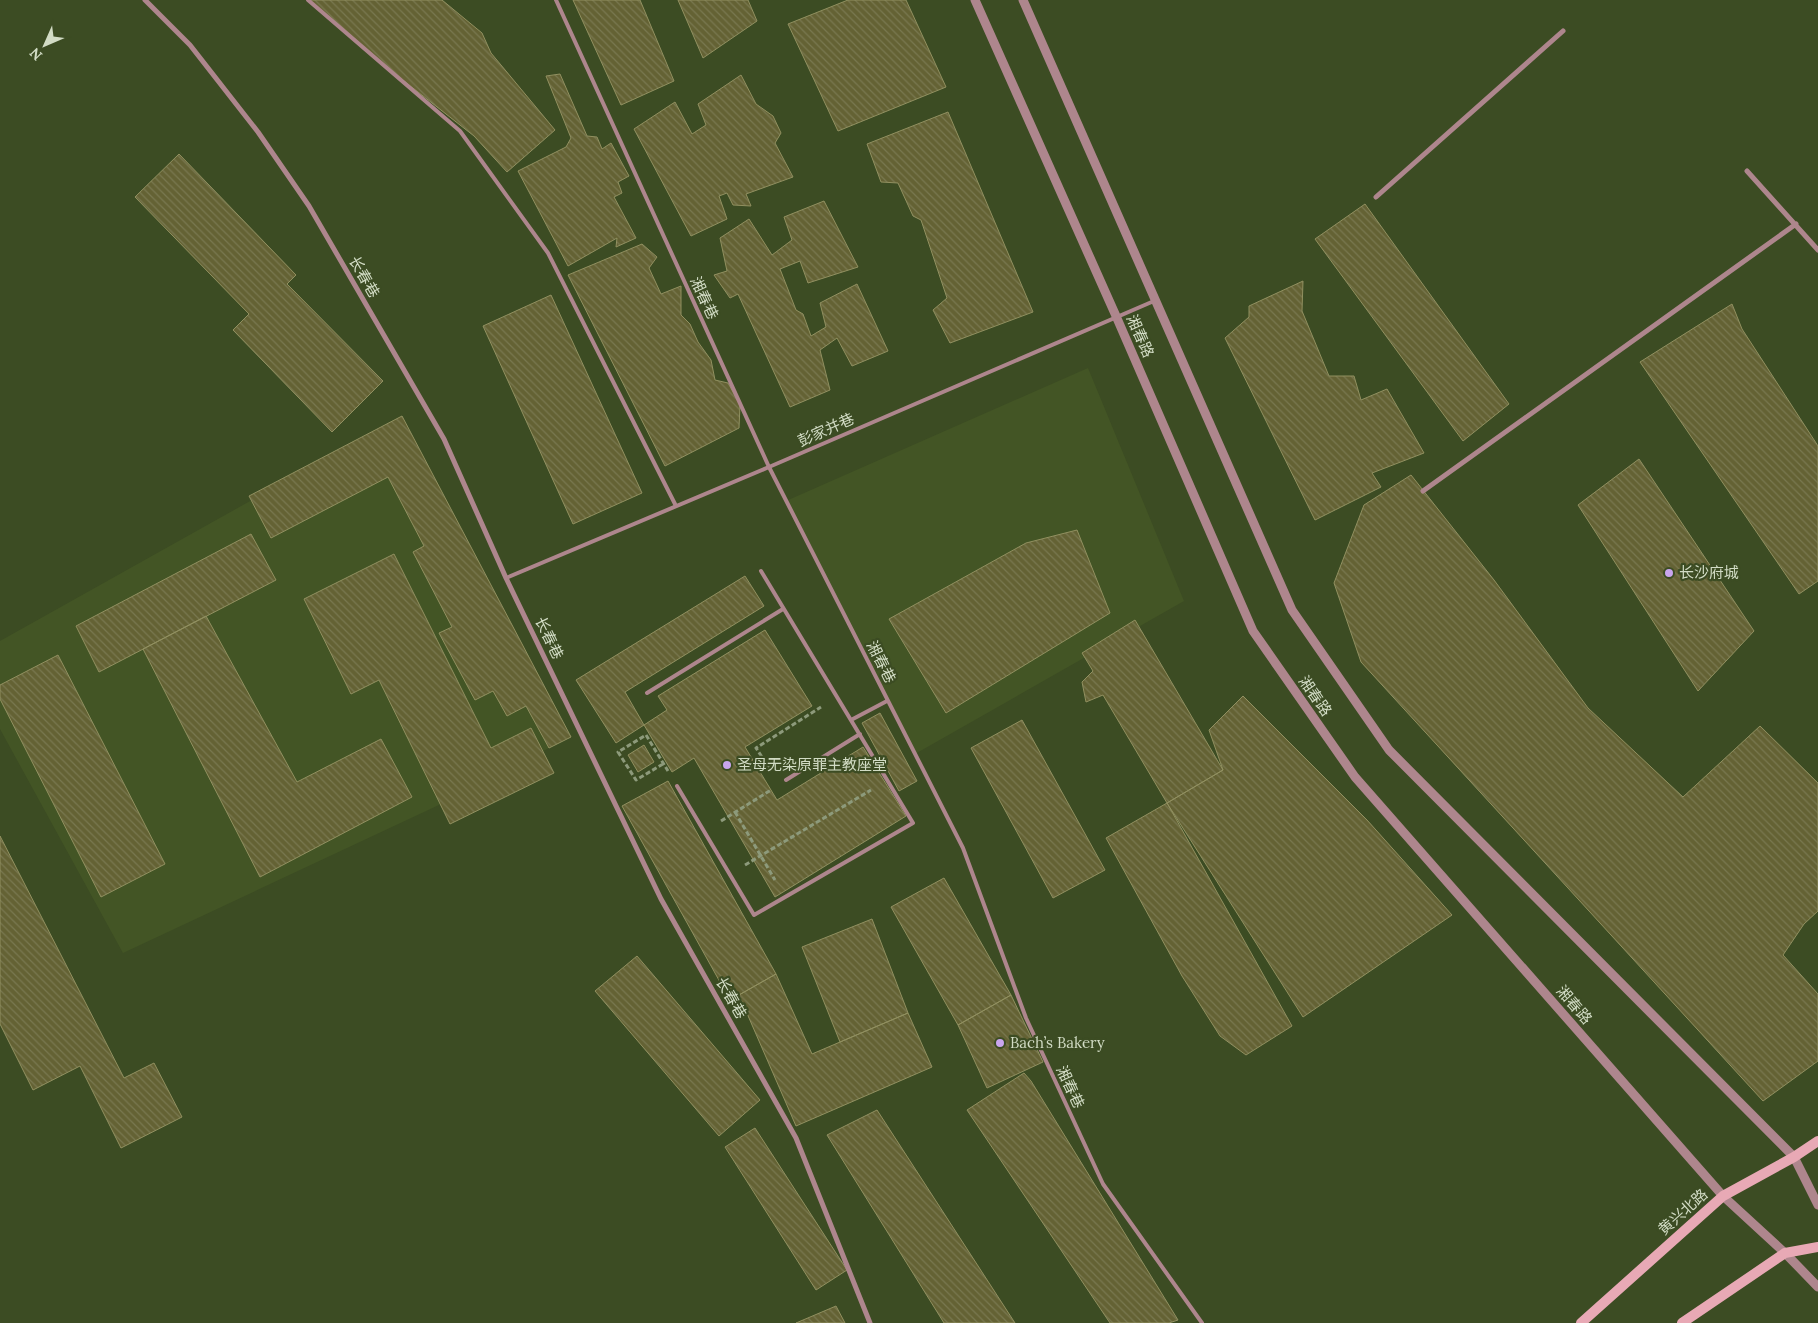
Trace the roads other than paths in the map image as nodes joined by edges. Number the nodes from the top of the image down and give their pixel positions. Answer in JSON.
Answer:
{"nodes":[{"id":1,"x":144,"y":0,"type":"edge"},
{"id":2,"x":308,"y":0,"type":"edge"},
{"id":3,"x":556,"y":0,"type":"edge"},
{"id":4,"x":975,"y":0,"type":"edge"},
{"id":5,"x":1023,"y":0,"type":"edge"},
{"id":6,"x":1563,"y":31,"type":"dead end"},
{"id":7,"x":1747,"y":171,"type":"dead end"},
{"id":8,"x":1376,"y":196,"type":"dead end"},
{"id":9,"x":1796,"y":224,"type":"junction"},
{"id":10,"x":1818,"y":250,"type":"edge"},
{"id":11,"x":1154,"y":301,"type":"junction"},
{"id":12,"x":1116,"y":316,"type":"junction"},
{"id":13,"x":769,"y":467,"type":"junction"},
{"id":14,"x":1423,"y":491,"type":"dead end"},
{"id":15,"x":676,"y":506,"type":"junction"},
{"id":16,"x":761,"y":571,"type":"dead end"},
{"id":17,"x":506,"y":578,"type":"junction"},
{"id":18,"x":783,"y":610,"type":"junction"},
{"id":19,"x":647,"y":692,"type":"dead end"},
{"id":20,"x":888,"y":701,"type":"junction"},
{"id":21,"x":851,"y":720,"type":"junction"},
{"id":22,"x":860,"y":734,"type":"junction"},
{"id":23,"x":786,"y":780,"type":"road end"},
{"id":24,"x":677,"y":786,"type":"road end"},
{"id":25,"x":1818,"y":1141,"type":"edge"},
{"id":26,"x":1794,"y":1157,"type":"junction"},
{"id":27,"x":1723,"y":1196,"type":"junction"},
{"id":28,"x":1818,"y":1205,"type":"edge"},
{"id":29,"x":1818,"y":1247,"type":"edge"},
{"id":30,"x":1785,"y":1253,"type":"junction"},
{"id":31,"x":1818,"y":1287,"type":"edge"},
{"id":32,"x":870,"y":1323,"type":"edge"},
{"id":33,"x":1202,"y":1323,"type":"edge"},
{"id":34,"x":1581,"y":1323,"type":"edge"},
{"id":35,"x":1682,"y":1323,"type":"edge"}],
"edges":[{"from":1,"to":17,"type":"street","name":"长春巷"},
{"from":2,"to":15,"type":"lane"},
{"from":3,"to":13,"type":"lane","name":"湘春巷"},
{"from":4,"to":12,"type":"street","name":"湘春路"},
{"from":5,"to":11,"type":"street","name":"湘春路"},
{"from":6,"to":8,"type":"street"},
{"from":7,"to":9,"type":"street"},
{"from":9,"to":10,"type":"street"},
{"from":9,"to":14,"type":"street"},
{"from":11,"to":12,"type":"lane","name":"彭家并巷"},
{"from":11,"to":26,"type":"street","name":"湘春路"},
{"from":12,"to":13,"type":"lane","name":"彭家并巷"},
{"from":12,"to":27,"type":"street","name":"湘春路"},
{"from":13,"to":15,"type":"lane","name":"彭家并巷"},
{"from":13,"to":20,"type":"lane","name":"湘春巷"},
{"from":15,"to":17,"type":"lane","name":"彭家并巷"},
{"from":16,"to":18,"type":"lane"},
{"from":17,"to":32,"type":"street","name":"长春巷"},
{"from":18,"to":19,"type":"lane"},
{"from":18,"to":21,"type":"lane"},
{"from":20,"to":21,"type":"lane"},
{"from":20,"to":33,"type":"lane","name":"湘春巷"},
{"from":21,"to":22,"type":"lane"},
{"from":22,"to":23,"type":"lane"},
{"from":22,"to":24,"type":"lane"},
{"from":25,"to":26,"type":"main road","name":"黄兴北路"},
{"from":26,"to":27,"type":"main road","name":"黄兴北路"},
{"from":26,"to":28,"type":"street","name":"湘春路"},
{"from":27,"to":30,"type":"street","name":"湘春路"},
{"from":27,"to":34,"type":"main road","name":"黄兴北路"},
{"from":29,"to":30,"type":"main road"},
{"from":30,"to":31,"type":"street","name":"湘春路"},
{"from":30,"to":35,"type":"main road"}]}
